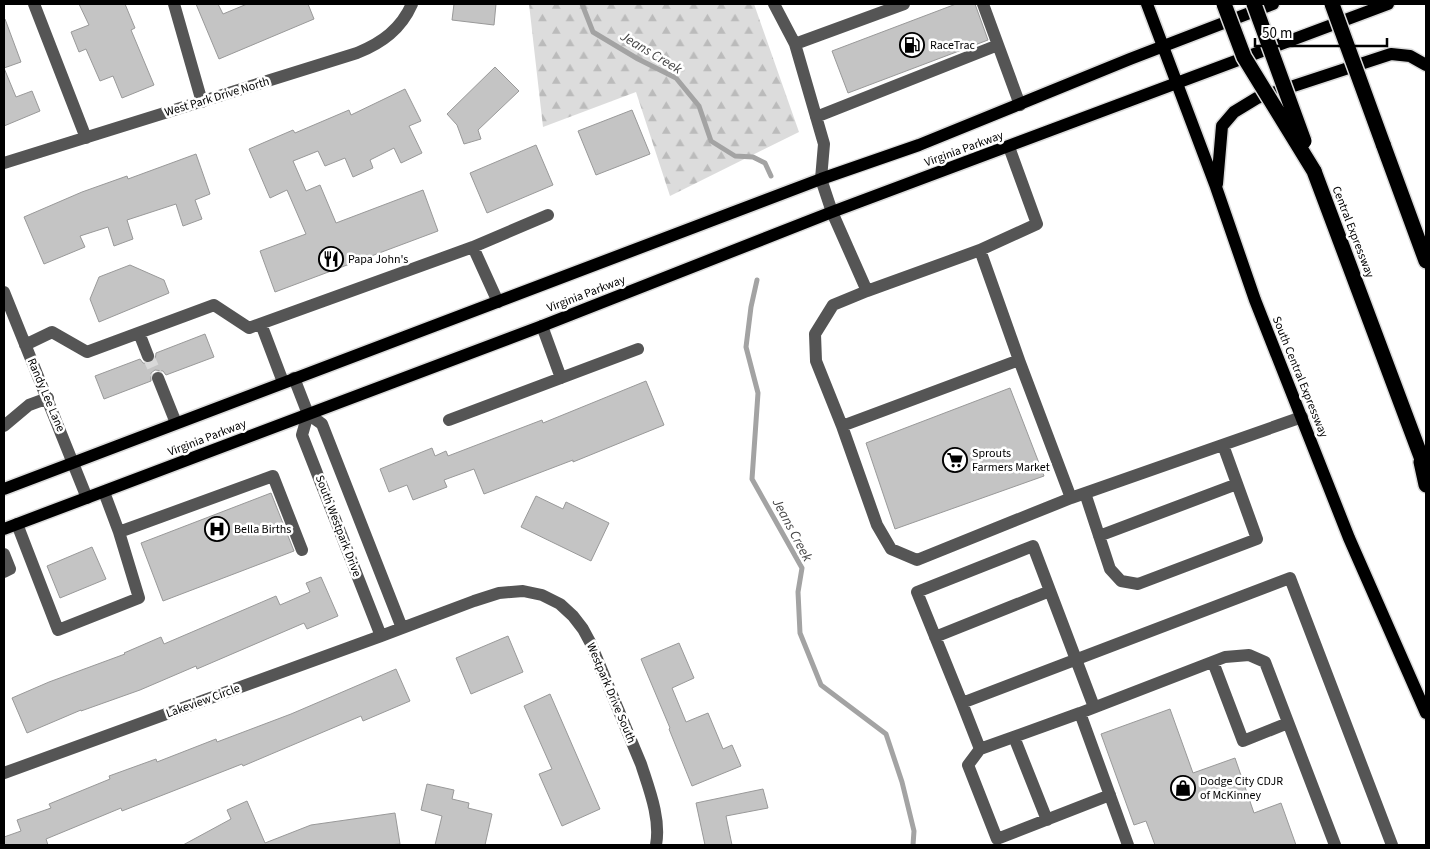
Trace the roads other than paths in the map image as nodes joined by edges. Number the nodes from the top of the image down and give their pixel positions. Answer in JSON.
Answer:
{"nodes":[{"id":1,"x":34,"y":4,"type":"edge"},
{"id":2,"x":174,"y":4,"type":"edge"},
{"id":3,"x":412,"y":4,"type":"edge"},
{"id":4,"x":774,"y":4,"type":"edge"},
{"id":5,"x":904,"y":4,"type":"edge"},
{"id":6,"x":983,"y":4,"type":"edge"},
{"id":7,"x":1147,"y":4,"type":"edge"},
{"id":8,"x":1224,"y":4,"type":"edge"},
{"id":9,"x":1254,"y":4,"type":"edge"},
{"id":10,"x":1273,"y":4,"type":"edge"},
{"id":11,"x":1332,"y":4,"type":"edge"},
{"id":12,"x":1388,"y":4,"type":"edge"},
{"id":13,"x":795,"y":44,"type":"junction"},
{"id":14,"x":998,"y":45,"type":"junction"},
{"id":15,"x":1163,"y":46,"type":"junction"},
{"id":16,"x":1426,"y":65,"type":"edge"},
{"id":17,"x":1177,"y":82,"type":"junction"},
{"id":18,"x":202,"y":102,"type":"junction"},
{"id":19,"x":1020,"y":105,"type":"junction"},
{"id":20,"x":816,"y":117,"type":"junction"},
{"id":21,"x":86,"y":138,"type":"junction"},
{"id":22,"x":1009,"y":147,"type":"junction"},
{"id":23,"x":4,"y":163,"type":"edge"},
{"id":24,"x":1314,"y":171,"type":"junction"},
{"id":25,"x":821,"y":179,"type":"junction"},
{"id":26,"x":1216,"y":187,"type":"junction"},
{"id":27,"x":832,"y":212,"type":"junction"},
{"id":28,"x":548,"y":215,"type":"dead end"},
{"id":29,"x":474,"y":247,"type":"junction"},
{"id":30,"x":980,"y":250,"type":"junction"},
{"id":31,"x":1426,"y":261,"type":"edge"},
{"id":32,"x":866,"y":291,"type":"junction"},
{"id":33,"x":4,"y":292,"type":"edge"},
{"id":34,"x":498,"y":302,"type":"junction"},
{"id":35,"x":261,"y":324,"type":"junction"},
{"id":36,"x":542,"y":326,"type":"junction"},
{"id":37,"x":139,"y":332,"type":"junction"},
{"id":38,"x":25,"y":345,"type":"junction"},
{"id":39,"x":638,"y":349,"type":"dead end"},
{"id":40,"x":148,"y":356,"type":"tunnel mouth"},
{"id":41,"x":1019,"y":360,"type":"junction"},
{"id":42,"x":158,"y":378,"type":"tunnel mouth"},
{"id":43,"x":562,"y":378,"type":"junction"},
{"id":44,"x":289,"y":380,"type":"junction"},
{"id":45,"x":48,"y":398,"type":"junction"},
{"id":46,"x":308,"y":414,"type":"junction"},
{"id":47,"x":1302,"y":417,"type":"junction"},
{"id":48,"x":448,"y":420,"type":"dead end"},
{"id":49,"x":176,"y":423,"type":"junction"},
{"id":50,"x":4,"y":426,"type":"edge"},
{"id":51,"x":842,"y":426,"type":"junction"},
{"id":52,"x":1224,"y":445,"type":"junction"},
{"id":53,"x":1418,"y":448,"type":"junction"},
{"id":54,"x":74,"y":462,"type":"junction"},
{"id":55,"x":1426,"y":470,"type":"edge"},
{"id":56,"x":1238,"y":484,"type":"junction"},
{"id":57,"x":1426,"y":485,"type":"edge"},
{"id":58,"x":4,"y":489,"type":"edge"},
{"id":59,"x":104,"y":492,"type":"junction"},
{"id":60,"x":1085,"y":493,"type":"junction"},
{"id":61,"x":87,"y":498,"type":"junction"},
{"id":62,"x":1071,"y":498,"type":"junction"},
{"id":63,"x":17,"y":524,"type":"junction"},
{"id":64,"x":4,"y":529,"type":"edge"},
{"id":65,"x":119,"y":532,"type":"junction"},
{"id":66,"x":1099,"y":536,"type":"junction"},
{"id":67,"x":302,"y":550,"type":"dead end"},
{"id":68,"x":4,"y":554,"type":"edge"},
{"id":69,"x":4,"y":572,"type":"edge"},
{"id":70,"x":1050,"y":592,"type":"junction"},
{"id":71,"x":402,"y":628,"type":"junction"},
{"id":72,"x":381,"y":636,"type":"junction"},
{"id":73,"x":935,"y":637,"type":"junction"},
{"id":74,"x":1076,"y":659,"type":"junction"},
{"id":75,"x":1212,"y":662,"type":"junction"},
{"id":76,"x":962,"y":703,"type":"junction"},
{"id":77,"x":1094,"y":707,"type":"junction"},
{"id":78,"x":1080,"y":713,"type":"junction"},
{"id":79,"x":1426,"y":713,"type":"edge"},
{"id":80,"x":1288,"y":723,"type":"junction"},
{"id":81,"x":1014,"y":737,"type":"junction"},
{"id":82,"x":980,"y":750,"type":"junction"},
{"id":83,"x":4,"y":773,"type":"edge"},
{"id":84,"x":1110,"y":795,"type":"junction"},
{"id":85,"x":1047,"y":820,"type":"junction"},
{"id":86,"x":656,"y":845,"type":"edge"},
{"id":87,"x":1128,"y":845,"type":"edge"},
{"id":88,"x":1335,"y":845,"type":"edge"},
{"id":89,"x":1392,"y":845,"type":"edge"}],
"edges":[{"from":1,"to":21,"type":"street"},
{"from":2,"to":18,"type":"street"},
{"from":3,"to":18,"type":"street","name":"West Park Drive North"},
{"from":4,"to":13,"type":"street"},
{"from":5,"to":13,"type":"street"},
{"from":6,"to":14,"type":"street"},
{"from":7,"to":15,"type":"main road","name":"South Central Expressway"},
{"from":8,"to":24,"type":"highway","bridge":true},
{"from":9,"to":24,"type":"highway","name":"Central Expressway","bridge":true},
{"from":10,"to":15,"type":"main road","name":"Virginia Parkway"},
{"from":11,"to":31,"type":"highway","bridge":true},
{"from":12,"to":17,"type":"main road","name":"Virginia Parkway"},
{"from":13,"to":20,"type":"street"},
{"from":14,"to":19,"type":"street"},
{"from":14,"to":20,"type":"street"},
{"from":15,"to":17,"type":"main road","name":"South Central Expressway"},
{"from":15,"to":19,"type":"main road","name":"Virginia Parkway"},
{"from":16,"to":26,"type":"main road"},
{"from":17,"to":22,"type":"main road","name":"Virginia Parkway"},
{"from":17,"to":26,"type":"main road","name":"South Central Expressway"},
{"from":18,"to":21,"type":"street","name":"West Park Drive North"},
{"from":19,"to":25,"type":"main road","name":"Virginia Parkway"},
{"from":20,"to":25,"type":"street"},
{"from":21,"to":23,"type":"street","name":"West Park Drive North"},
{"from":22,"to":27,"type":"main road","name":"Virginia Parkway"},
{"from":22,"to":30,"type":"street"},
{"from":24,"to":53,"type":"highway","name":"Central Expressway"},
{"from":25,"to":27,"type":"street"},
{"from":25,"to":34,"type":"main road","name":"Virginia Parkway"},
{"from":26,"to":47,"type":"main road","name":"South Central Expressway"},
{"from":27,"to":32,"type":"street"},
{"from":27,"to":36,"type":"main road","name":"Virginia Parkway"},
{"from":28,"to":29,"type":"street"},
{"from":29,"to":34,"type":"street"},
{"from":29,"to":35,"type":"street"},
{"from":30,"to":32,"type":"street"},
{"from":30,"to":41,"type":"street"},
{"from":32,"to":51,"type":"street"},
{"from":33,"to":38,"type":"street","name":"Randy Lee Lane"},
{"from":34,"to":44,"type":"main road","name":"Virginia Parkway"},
{"from":35,"to":37,"type":"street"},
{"from":35,"to":44,"type":"street","name":"South Westpark Drive"},
{"from":36,"to":43,"type":"street"},
{"from":36,"to":46,"type":"main road","name":"Virginia Parkway"},
{"from":37,"to":38,"type":"street"},
{"from":37,"to":40,"type":"street"},
{"from":38,"to":45,"type":"street","name":"Randy Lee Lane"},
{"from":39,"to":43,"type":"street"},
{"from":41,"to":51,"type":"street"},
{"from":41,"to":62,"type":"street"},
{"from":42,"to":49,"type":"street"},
{"from":43,"to":48,"type":"street"},
{"from":44,"to":46,"type":"street","name":"South Westpark Drive"},
{"from":44,"to":49,"type":"main road","name":"Virginia Parkway"},
{"from":45,"to":50,"type":"street"},
{"from":45,"to":54,"type":"street","name":"Randy Lee Lane"},
{"from":46,"to":59,"type":"main road","name":"Virginia Parkway"},
{"from":46,"to":71,"type":"street","name":"South Westpark Drive"},
{"from":46,"to":72,"type":"street","name":"South Westpark Drive"},
{"from":47,"to":52,"type":"street"},
{"from":47,"to":79,"type":"main road","name":"South Central Expressway"},
{"from":49,"to":54,"type":"main road","name":"Virginia Parkway"},
{"from":51,"to":62,"type":"street"},
{"from":52,"to":56,"type":"street"},
{"from":52,"to":60,"type":"street"},
{"from":53,"to":55,"type":"highway","name":"Central Expressway"},
{"from":53,"to":57,"type":"highway"},
{"from":54,"to":58,"type":"main road","name":"Virginia Parkway"},
{"from":54,"to":61,"type":"street","name":"Randy Lee Lane"},
{"from":56,"to":66,"type":"street"},
{"from":56,"to":66,"type":"street"},
{"from":59,"to":61,"type":"main road","name":"Virginia Parkway"},
{"from":59,"to":65,"type":"street"},
{"from":60,"to":62,"type":"street"},
{"from":60,"to":66,"type":"street"},
{"from":61,"to":63,"type":"main road","name":"Virginia Parkway"},
{"from":63,"to":64,"type":"main road","name":"Virginia Parkway"},
{"from":63,"to":65,"type":"street"},
{"from":65,"to":67,"type":"street"},
{"from":68,"to":69,"type":"street"},
{"from":70,"to":73,"type":"street"},
{"from":70,"to":73,"type":"street"},
{"from":70,"to":74,"type":"street"},
{"from":71,"to":72,"type":"street","name":"Lakeview Circle"},
{"from":71,"to":86,"type":"street","name":"Westpark Drive South"},
{"from":72,"to":83,"type":"street","name":"Lakeview Circle"},
{"from":73,"to":76,"type":"street"},
{"from":74,"to":76,"type":"street"},
{"from":74,"to":77,"type":"street"},
{"from":74,"to":89,"type":"street"},
{"from":75,"to":77,"type":"street"},
{"from":75,"to":80,"type":"street"},
{"from":75,"to":80,"type":"street"},
{"from":76,"to":82,"type":"street"},
{"from":77,"to":78,"type":"street"},
{"from":78,"to":81,"type":"street"},
{"from":78,"to":84,"type":"street"},
{"from":80,"to":88,"type":"street"},
{"from":81,"to":82,"type":"street"},
{"from":81,"to":85,"type":"street"},
{"from":82,"to":85,"type":"street"},
{"from":84,"to":85,"type":"street"},
{"from":84,"to":87,"type":"street"}]}
